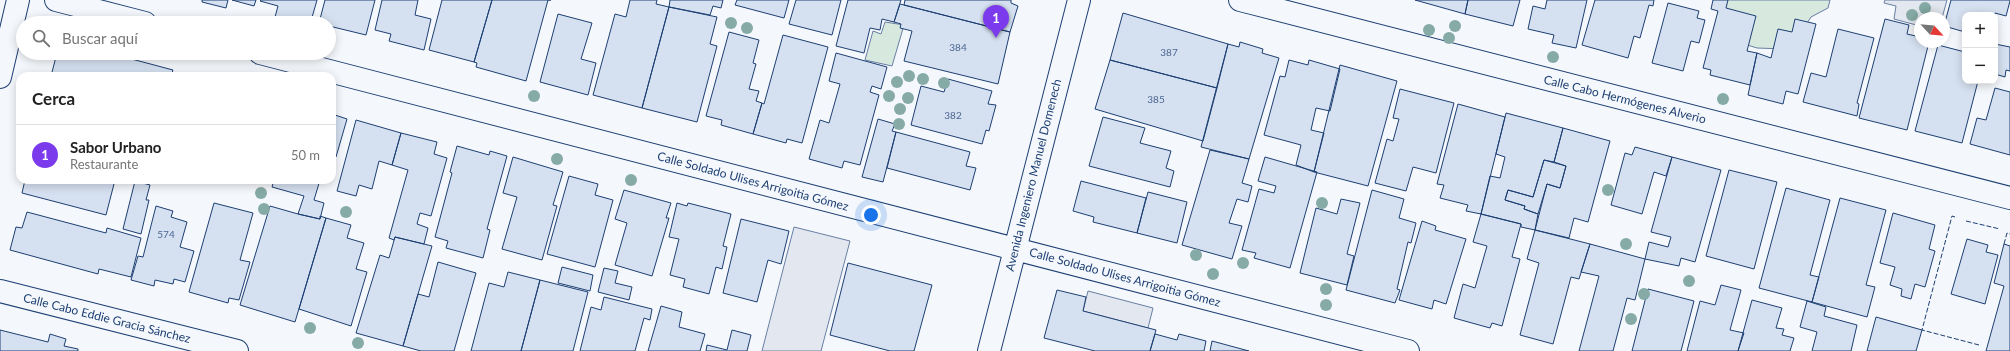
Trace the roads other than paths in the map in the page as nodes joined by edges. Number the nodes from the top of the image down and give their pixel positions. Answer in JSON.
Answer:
{"nodes":[{"id":1,"x":18,"y":0,"type":"edge"},
{"id":2,"x":56,"y":0,"type":"edge"},
{"id":3,"x":1079,"y":0,"type":"edge"},
{"id":4,"x":1240,"y":0,"type":"edge"},
{"id":5,"x":118,"y":16,"type":"edge"},
{"id":6,"x":287,"y":60,"type":"edge"},
{"id":7,"x":333,"y":72,"type":"edge"},
{"id":8,"x":336,"y":73,"type":"edge"},
{"id":9,"x":0,"y":77,"type":"edge"},
{"id":10,"x":2010,"y":198,"type":"edge"},
{"id":11,"x":1014,"y":248,"type":"junction"},
{"id":12,"x":0,"y":291,"type":"edge"},
{"id":13,"x":237,"y":351,"type":"edge"},
{"id":14,"x":989,"y":351,"type":"edge"},
{"id":15,"x":1408,"y":351,"type":"edge"}],
"edges":[{"from":1,"to":9,"type":"street"},
{"from":2,"to":5,"type":"street"},
{"from":3,"to":11,"type":"street","name":"Avenida Ingeniero Manuel Domenech"},
{"from":4,"to":10,"type":"street","name":"Calle Cabo Hermógenes Alverio"},
{"from":6,"to":7,"type":"street","name":"Calle Soldado Ulises Arrigoitia Gómez"},
{"from":8,"to":11,"type":"street","name":"Calle Soldado Ulises Arrigoitia Gómez"},
{"from":11,"to":14,"type":"street","name":"Avenida Ingeniero Manuel Domenech"},
{"from":11,"to":15,"type":"street","name":"Calle Soldado Ulises Arrigoitia Gómez"},
{"from":12,"to":13,"type":"street","name":"Calle Cabo Eddie Gracia Sánchez"}]}
